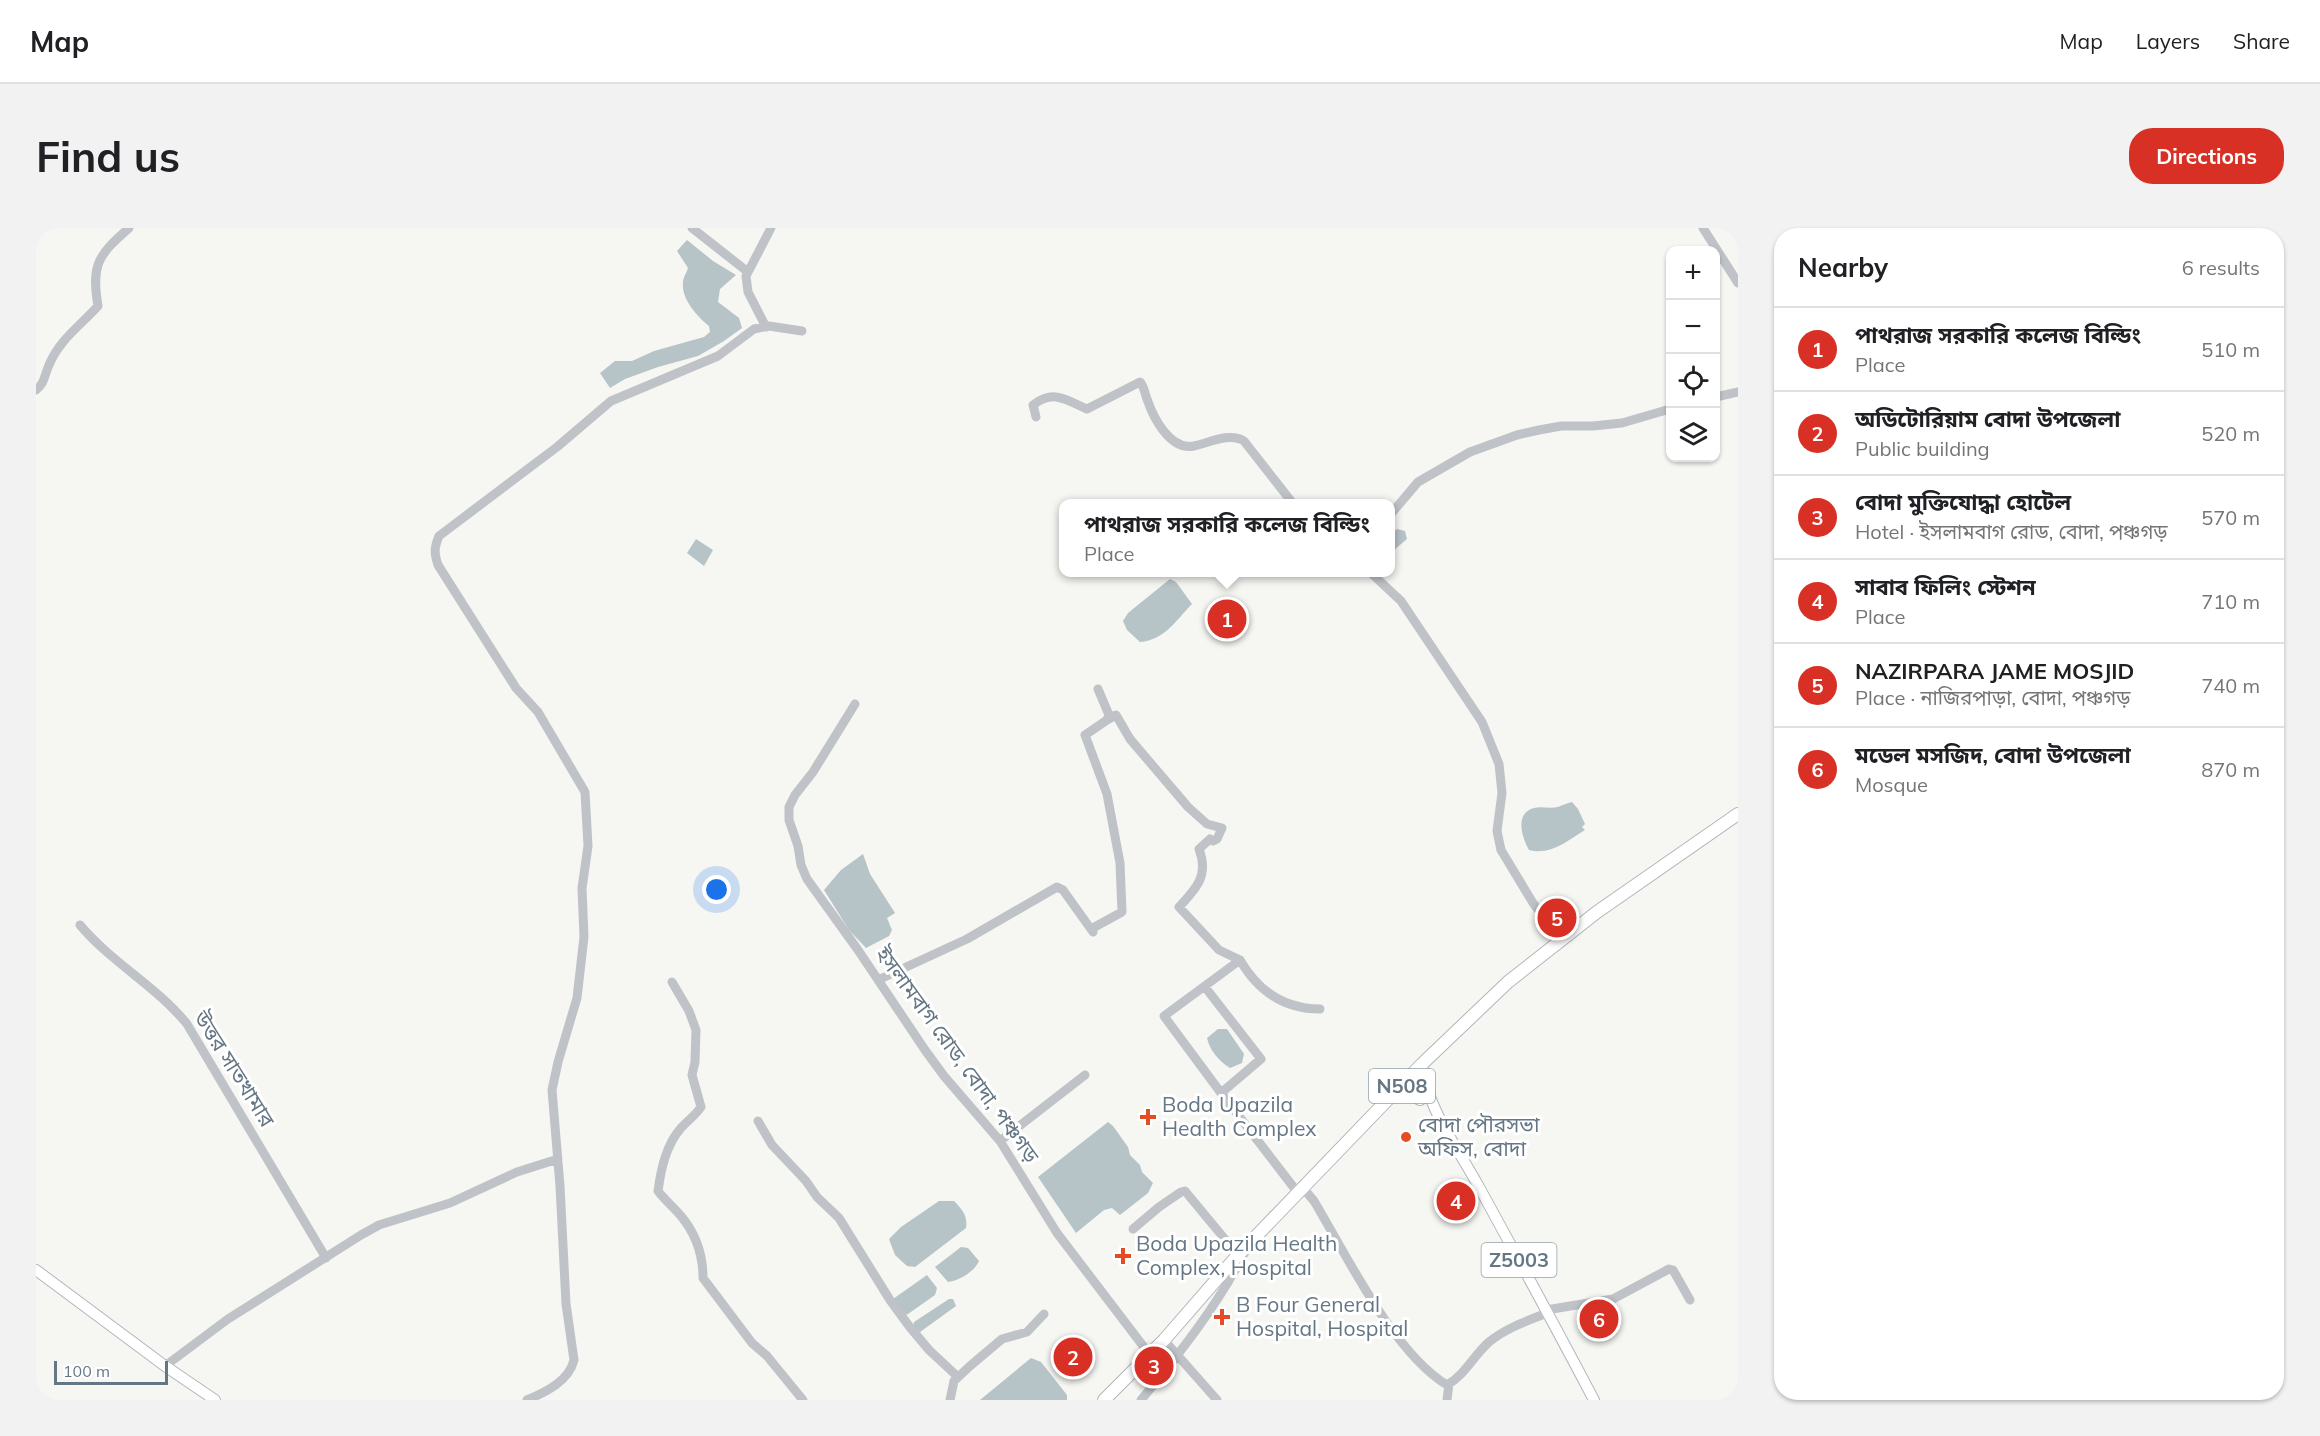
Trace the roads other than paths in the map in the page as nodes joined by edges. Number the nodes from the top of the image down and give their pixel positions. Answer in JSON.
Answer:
{"nodes":[{"id":1,"x":129,"y":228,"type":"edge"},
{"id":2,"x":692,"y":228,"type":"edge"},
{"id":3,"x":771,"y":228,"type":"edge"},
{"id":4,"x":1703,"y":228,"type":"edge"},
{"id":5,"x":748,"y":272,"type":"junction"},
{"id":6,"x":1738,"y":283,"type":"edge"},
{"id":7,"x":766,"y":327,"type":"junction"},
{"id":8,"x":802,"y":331,"type":"dead end"},
{"id":9,"x":36,"y":390,"type":"edge"},
{"id":10,"x":1738,"y":392,"type":"edge"},
{"id":11,"x":1720,"y":396,"type":"edge"},
{"id":12,"x":1666,"y":410,"type":"edge"},
{"id":13,"x":1036,"y":417,"type":"dead end"},
{"id":14,"x":1289,"y":499,"type":"edge"},
{"id":15,"x":1395,"y":509,"type":"edge"},
{"id":16,"x":1374,"y":577,"type":"edge"},
{"id":17,"x":1098,"y":689,"type":"dead end"},
{"id":18,"x":855,"y":704,"type":"dead end"},
{"id":19,"x":1112,"y":718,"type":"junction"},
{"id":20,"x":1738,"y":814,"type":"edge"},
{"id":21,"x":80,"y":925,"type":"dead end"},
{"id":22,"x":1561,"y":940,"type":"junction"},
{"id":23,"x":1240,"y":960,"type":"junction"},
{"id":24,"x":878,"y":980,"type":"junction"},
{"id":25,"x":672,"y":982,"type":"dead end"},
{"id":26,"x":1205,"y":987,"type":"dead end"},
{"id":27,"x":1320,"y":1009,"type":"dead end"},
{"id":28,"x":1422,"y":1064,"type":"junction"},
{"id":29,"x":1085,"y":1075,"type":"dead end"},
{"id":30,"x":1410,"y":1078,"type":"junction"},
{"id":31,"x":1396,"y":1092,"type":"junction"},
{"id":32,"x":1221,"y":1093,"type":"junction"},
{"id":33,"x":1420,"y":1099,"type":"junction"},
{"id":34,"x":1442,"y":1120,"type":"junction"},
{"id":35,"x":758,"y":1121,"type":"dead end"},
{"id":36,"x":1000,"y":1141,"type":"junction"},
{"id":37,"x":558,"y":1159,"type":"junction"},
{"id":38,"x":1300,"y":1191,"type":"junction"},
{"id":39,"x":1133,"y":1229,"type":"dead end"},
{"id":40,"x":1251,"y":1241,"type":"junction"},
{"id":41,"x":1238,"y":1255,"type":"junction"},
{"id":42,"x":326,"y":1258,"type":"junction"},
{"id":43,"x":36,"y":1270,"type":"edge"},
{"id":44,"x":1690,"y":1300,"type":"dead end"},
{"id":45,"x":1546,"y":1311,"type":"junction"},
{"id":46,"x":1044,"y":1314,"type":"dead end"},
{"id":47,"x":1164,"y":1340,"type":"junction"},
{"id":48,"x":1150,"y":1355,"type":"junction"},
{"id":49,"x":1178,"y":1355,"type":"junction"},
{"id":50,"x":165,"y":1366,"type":"junction"},
{"id":51,"x":957,"y":1377,"type":"junction"},
{"id":52,"x":1449,"y":1384,"type":"junction"},
{"id":53,"x":952,"y":1397,"type":"edge"},
{"id":54,"x":215,"y":1400,"type":"edge"},
{"id":55,"x":527,"y":1400,"type":"edge"},
{"id":56,"x":803,"y":1400,"type":"edge"},
{"id":57,"x":1104,"y":1400,"type":"edge"},
{"id":58,"x":1141,"y":1400,"type":"edge"},
{"id":59,"x":1217,"y":1400,"type":"edge"},
{"id":60,"x":1447,"y":1400,"type":"edge"},
{"id":61,"x":1594,"y":1400,"type":"edge"}],
"edges":[{"from":1,"to":9,"type":"street"},
{"from":2,"to":5,"type":"street"},
{"from":3,"to":5,"type":"street"},
{"from":4,"to":6,"type":"street"},
{"from":5,"to":7,"type":"street"},
{"from":7,"to":8,"type":"street"},
{"from":7,"to":37,"type":"street"},
{"from":10,"to":11,"type":"street"},
{"from":12,"to":15,"type":"street"},
{"from":13,"to":14,"type":"street"},
{"from":16,"to":22,"type":"street"},
{"from":17,"to":19,"type":"street"},
{"from":18,"to":24,"type":"street","name":"ইসলামবাগ রোড, বোদা, পঞ্চগড়"},
{"from":19,"to":23,"type":"street"},
{"from":19,"to":24,"type":"street"},
{"from":20,"to":22,"type":"highway","number":"N508"},
{"from":21,"to":42,"type":"street","name":"উত্তর সাতখামার"},
{"from":22,"to":28,"type":"highway","number":"N508"},
{"from":23,"to":27,"type":"street"},
{"from":23,"to":32,"type":"street"},
{"from":24,"to":36,"type":"street","name":"ইসলামবাগ রোড, বোদা, পঞ্চগড়"},
{"from":25,"to":56,"type":"street"},
{"from":26,"to":32,"type":"street"},
{"from":28,"to":30,"type":"highway","number":"N508"},
{"from":28,"to":34,"type":"main road","number":"Z5003"},
{"from":29,"to":36,"type":"street"},
{"from":30,"to":31,"type":"highway","number":"N508"},
{"from":30,"to":33,"type":"main road","number":"Z5003"},
{"from":31,"to":33,"type":"highway"},
{"from":31,"to":38,"type":"highway","number":"N508"},
{"from":32,"to":38,"type":"street"},
{"from":33,"to":34,"type":"main road","number":"Z5003"},
{"from":34,"to":45,"type":"main road","number":"Z5003"},
{"from":35,"to":51,"type":"street"},
{"from":36,"to":48,"type":"street","name":"ইসলামবাগ রোড, বোদা, পঞ্চগড়"},
{"from":37,"to":42,"type":"street"},
{"from":37,"to":55,"type":"street"},
{"from":38,"to":40,"type":"highway","number":"N508"},
{"from":38,"to":52,"type":"street"},
{"from":39,"to":41,"type":"street"},
{"from":40,"to":41,"type":"highway","number":"N508"},
{"from":40,"to":49,"type":"street"},
{"from":41,"to":47,"type":"highway","number":"N508"},
{"from":42,"to":50,"type":"street"},
{"from":43,"to":50,"type":"main road"},
{"from":44,"to":45,"type":"street"},
{"from":45,"to":52,"type":"street"},
{"from":45,"to":61,"type":"main road","number":"Z5003"},
{"from":46,"to":51,"type":"street"},
{"from":47,"to":48,"type":"highway","number":"N508"},
{"from":47,"to":49,"type":"street"},
{"from":48,"to":57,"type":"highway","number":"N508"},
{"from":49,"to":58,"type":"street"},
{"from":49,"to":59,"type":"street"},
{"from":50,"to":54,"type":"main road"},
{"from":51,"to":53,"type":"street"},
{"from":52,"to":60,"type":"street"}]}
